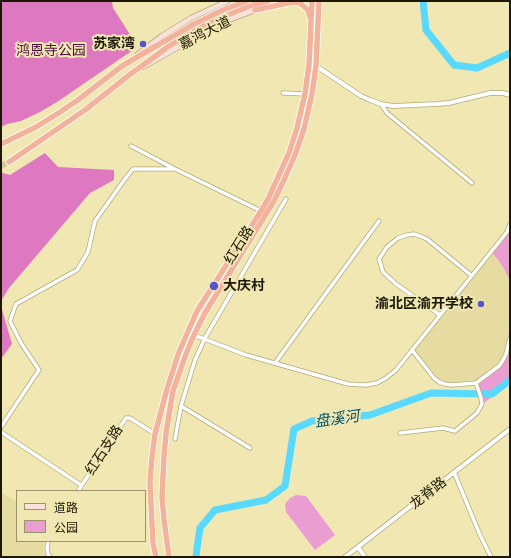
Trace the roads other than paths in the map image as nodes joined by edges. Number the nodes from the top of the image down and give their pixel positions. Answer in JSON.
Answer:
{"nodes":[{"id":1,"x":228,"y":1,"type":"edge"},
{"id":2,"x":247,"y":1,"type":"edge"},
{"id":3,"x":268,"y":1,"type":"edge"},
{"id":4,"x":287,"y":1,"type":"edge"},
{"id":5,"x":312,"y":1,"type":"edge"},
{"id":6,"x":319,"y":1,"type":"edge"},
{"id":7,"x":255,"y":10,"type":"junction"},
{"id":8,"x":311,"y":25,"type":"junction"},
{"id":9,"x":122,"y":66,"type":"junction"},
{"id":10,"x":316,"y":66,"type":"junction"},
{"id":11,"x":128,"y":76,"type":"junction"},
{"id":12,"x":283,"y":93,"type":"dead end"},
{"id":13,"x":304,"y":94,"type":"junction"},
{"id":14,"x":510,"y":95,"type":"edge"},
{"id":15,"x":381,"y":104,"type":"junction"},
{"id":16,"x":1,"y":144,"type":"edge"},
{"id":17,"x":131,"y":146,"type":"dead end"},
{"id":18,"x":8,"y":162,"type":"tunnel mouth"},
{"id":19,"x":175,"y":169,"type":"junction"},
{"id":20,"x":472,"y":183,"type":"dead end"},
{"id":21,"x":286,"y":199,"type":"dead end"},
{"id":22,"x":261,"y":211,"type":"junction"},
{"id":23,"x":379,"y":221,"type":"dead end"},
{"id":24,"x":510,"y":224,"type":"edge"},
{"id":25,"x":472,"y":276,"type":"junction"},
{"id":26,"x":440,"y":315,"type":"junction"},
{"id":27,"x":194,"y":335,"type":"junction"},
{"id":28,"x":205,"y":338,"type":"junction"},
{"id":29,"x":510,"y":338,"type":"edge"},
{"id":30,"x":412,"y":350,"type":"junction"},
{"id":31,"x":275,"y":363,"type":"junction"},
{"id":32,"x":476,"y":383,"type":"junction"},
{"id":33,"x":181,"y":406,"type":"junction"},
{"id":34,"x":1,"y":427,"type":"edge"},
{"id":35,"x":510,"y":429,"type":"edge"},
{"id":36,"x":1,"y":432,"type":"edge"},
{"id":37,"x":400,"y":433,"type":"dead end"},
{"id":38,"x":155,"y":434,"type":"junction"},
{"id":39,"x":175,"y":439,"type":"dead end"},
{"id":40,"x":250,"y":448,"type":"dead end"},
{"id":41,"x":454,"y":472,"type":"junction"},
{"id":42,"x":82,"y":485,"type":"junction"},
{"id":43,"x":79,"y":490,"type":"edge"},
{"id":44,"x":48,"y":542,"type":"edge"},
{"id":45,"x":358,"y":547,"type":"junction"},
{"id":46,"x":50,"y":557,"type":"edge"},
{"id":47,"x":156,"y":557,"type":"edge"},
{"id":48,"x":169,"y":557,"type":"edge"},
{"id":49,"x":345,"y":557,"type":"edge"},
{"id":50,"x":365,"y":557,"type":"edge"},
{"id":51,"x":491,"y":557,"type":"edge"}],
"edges":[{"from":1,"to":9,"type":"main road","name":"嘉鸿大道"},
{"from":2,"to":9,"type":"highway","name":"嘉鸿大道"},
{"from":3,"to":11,"type":"highway","name":"嘉鸿大道"},
{"from":4,"to":7,"type":"main road","name":"嘉鸿大道"},
{"from":5,"to":8,"type":"highway","name":"红石路"},
{"from":6,"to":10,"type":"highway","name":"红石路"},
{"from":7,"to":8,"type":"highway"},
{"from":7,"to":11,"type":"main road","name":"嘉鸿大道"},
{"from":8,"to":13,"type":"highway","name":"红石路"},
{"from":9,"to":16,"type":"highway","name":"嘉鸿大道"},
{"from":10,"to":15,"type":"street"},
{"from":10,"to":27,"type":"highway","name":"红石路"},
{"from":11,"to":18,"type":"highway","name":"嘉鸿大道"},
{"from":12,"to":13,"type":"street"},
{"from":13,"to":22,"type":"highway","name":"红石路"},
{"from":14,"to":15,"type":"street"},
{"from":15,"to":20,"type":"street"},
{"from":17,"to":19,"type":"street"},
{"from":19,"to":22,"type":"street"},
{"from":19,"to":34,"type":"street"},
{"from":21,"to":28,"type":"street"},
{"from":22,"to":38,"type":"highway","name":"红石路"},
{"from":23,"to":31,"type":"street"},
{"from":24,"to":25,"type":"street"},
{"from":25,"to":26,"type":"street"},
{"from":25,"to":26,"type":"street"},
{"from":26,"to":30,"type":"street"},
{"from":27,"to":28,"type":"street"},
{"from":27,"to":48,"type":"highway","name":"红石路"},
{"from":28,"to":31,"type":"street"},
{"from":28,"to":33,"type":"street"},
{"from":29,"to":32,"type":"street"},
{"from":30,"to":31,"type":"street"},
{"from":30,"to":32,"type":"street"},
{"from":32,"to":37,"type":"street"},
{"from":33,"to":39,"type":"street"},
{"from":33,"to":40,"type":"street"},
{"from":35,"to":41,"type":"street","name":"龙脊路"},
{"from":36,"to":42,"type":"street"},
{"from":38,"to":42,"type":"street","name":"红石支路"},
{"from":38,"to":47,"type":"highway","name":"红石路"},
{"from":41,"to":45,"type":"street","name":"龙脊路"},
{"from":41,"to":51,"type":"street"},
{"from":42,"to":43,"type":"street","name":"红石支路"},
{"from":44,"to":46,"type":"street"},
{"from":45,"to":49,"type":"street","name":"龙脊路"},
{"from":45,"to":50,"type":"street"}]}
